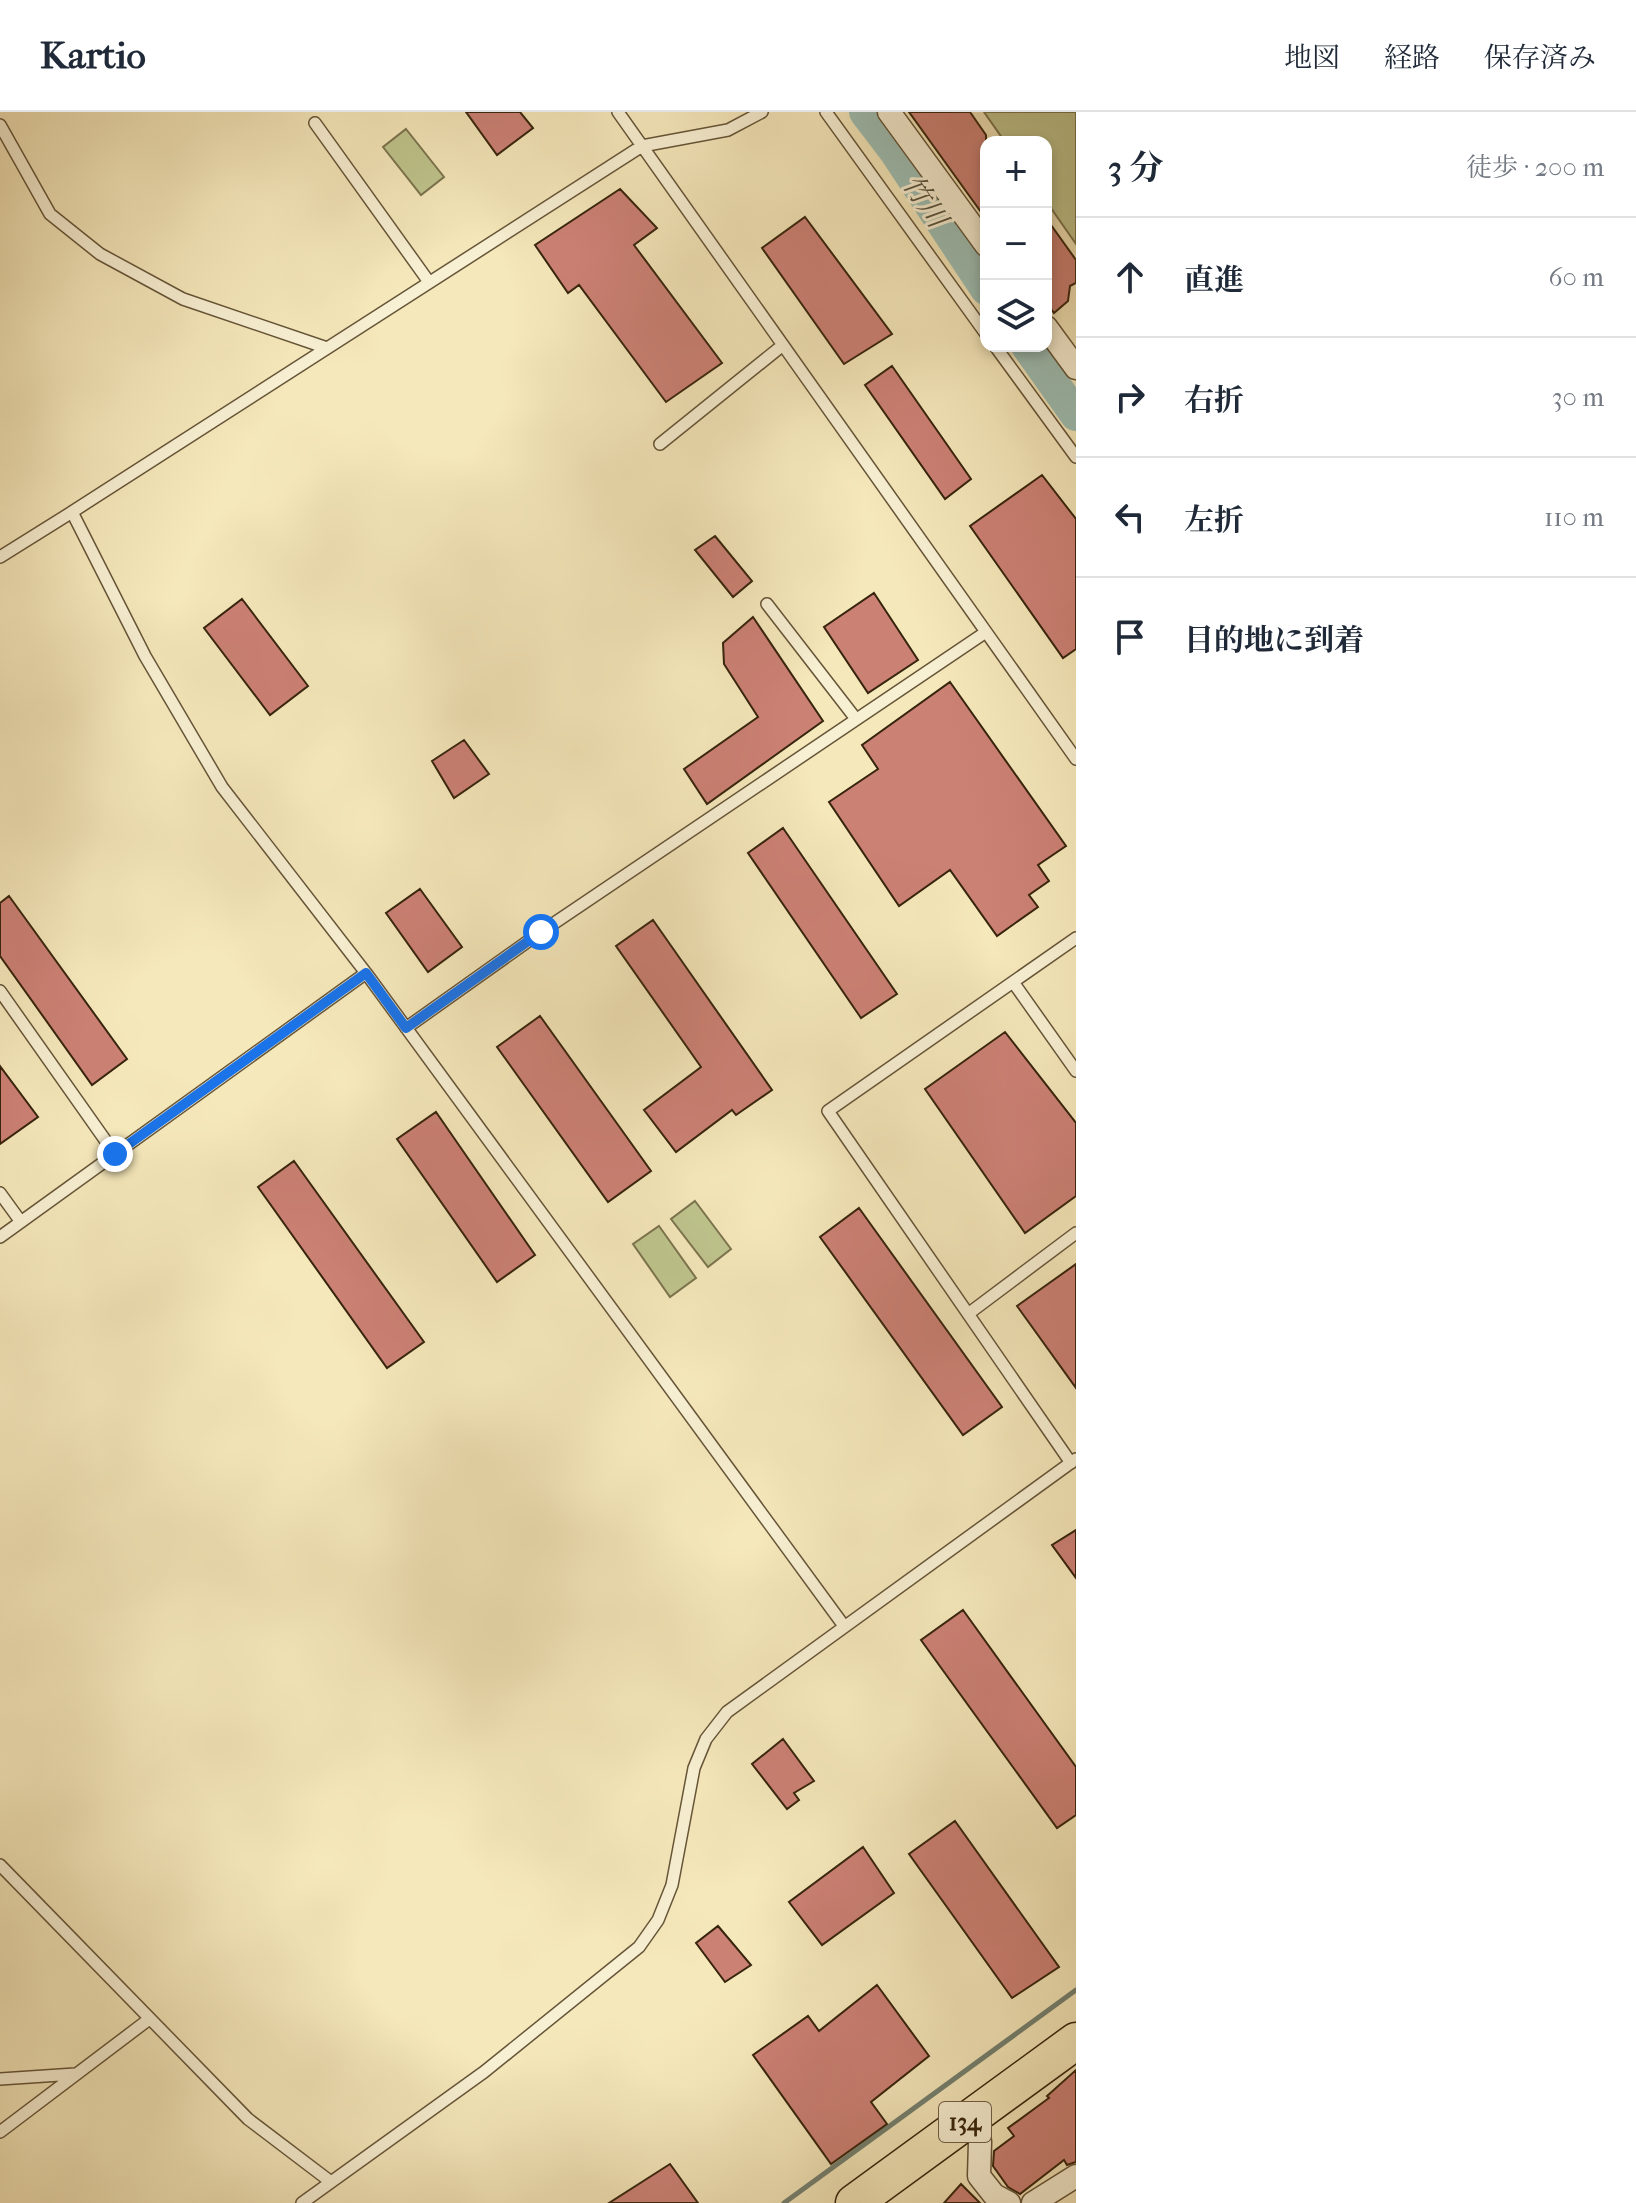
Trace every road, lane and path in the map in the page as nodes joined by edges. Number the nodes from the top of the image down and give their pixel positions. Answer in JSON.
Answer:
{"nodes":[{"id":1,"x":618,"y":112,"type":"edge"},
{"id":2,"x":762,"y":112,"type":"edge"},
{"id":3,"x":826,"y":112,"type":"edge"},
{"id":4,"x":889,"y":112,"type":"edge"},
{"id":5,"x":315,"y":123,"type":"dead end"},
{"id":6,"x":0,"y":125,"type":"edge"},
{"id":7,"x":642,"y":146,"type":"junction"},
{"id":8,"x":980,"y":237,"type":"edge"},
{"id":9,"x":429,"y":282,"type":"junction"},
{"id":10,"x":980,"y":326,"type":"edge"},
{"id":11,"x":1052,"y":335,"type":"edge"},
{"id":12,"x":783,"y":345,"type":"junction"},
{"id":13,"x":327,"y":348,"type":"junction"},
{"id":14,"x":999,"y":352,"type":"edge"},
{"id":15,"x":1076,"y":368,"type":"edge"},
{"id":16,"x":660,"y":444,"type":"dead end"},
{"id":17,"x":1076,"y":457,"type":"edge"},
{"id":18,"x":72,"y":512,"type":"junction"},
{"id":19,"x":0,"y":557,"type":"edge"},
{"id":20,"x":767,"y":604,"type":"dead end"},
{"id":21,"x":986,"y":632,"type":"junction"},
{"id":22,"x":856,"y":719,"type":"junction"},
{"id":23,"x":1076,"y":759,"type":"edge"},
{"id":24,"x":1076,"y":938,"type":"edge"},
{"id":25,"x":366,"y":973,"type":"junction"},
{"id":26,"x":1013,"y":982,"type":"junction"},
{"id":27,"x":0,"y":991,"type":"edge"},
{"id":28,"x":406,"y":1028,"type":"junction"},
{"id":29,"x":1076,"y":1071,"type":"edge"},
{"id":30,"x":115,"y":1154,"type":"junction"},
{"id":31,"x":0,"y":1193,"type":"edge"},
{"id":32,"x":21,"y":1222,"type":"junction"},
{"id":33,"x":1076,"y":1233,"type":"edge"},
{"id":34,"x":0,"y":1237,"type":"edge"},
{"id":35,"x":968,"y":1314,"type":"junction"},
{"id":36,"x":1074,"y":1461,"type":"edge"},
{"id":37,"x":844,"y":1626,"type":"junction"},
{"id":38,"x":0,"y":1865,"type":"edge"},
{"id":39,"x":148,"y":2020,"type":"junction"},
{"id":40,"x":1076,"y":2041,"type":"edge"},
{"id":41,"x":77,"y":2074,"type":"junction"},
{"id":42,"x":0,"y":2079,"type":"edge"},
{"id":43,"x":976,"y":2114,"type":"junction"},
{"id":44,"x":0,"y":2132,"type":"edge"},
{"id":45,"x":1076,"y":2176,"type":"edge"},
{"id":46,"x":331,"y":2182,"type":"junction"},
{"id":47,"x":302,"y":2203,"type":"edge"},
{"id":48,"x":854,"y":2203,"type":"edge"},
{"id":49,"x":1009,"y":2203,"type":"edge"},
{"id":50,"x":1033,"y":2203,"type":"edge"}],
"edges":[{"from":1,"to":7,"type":"lane"},
{"from":2,"to":7,"type":"lane"},
{"from":3,"to":10,"type":"lane"},
{"from":4,"to":8,"type":"street"},
{"from":5,"to":9,"type":"lane"},
{"from":6,"to":13,"type":"lane"},
{"from":7,"to":9,"type":"lane"},
{"from":7,"to":12,"type":"lane"},
{"from":9,"to":13,"type":"lane"},
{"from":11,"to":15,"type":"street"},
{"from":12,"to":16,"type":"lane"},
{"from":12,"to":21,"type":"lane"},
{"from":13,"to":18,"type":"lane"},
{"from":14,"to":17,"type":"lane"},
{"from":18,"to":19,"type":"lane"},
{"from":18,"to":25,"type":"lane"},
{"from":20,"to":22,"type":"lane"},
{"from":21,"to":22,"type":"lane"},
{"from":21,"to":23,"type":"lane"},
{"from":22,"to":28,"type":"lane"},
{"from":24,"to":26,"type":"lane"},
{"from":25,"to":28,"type":"lane"},
{"from":25,"to":30,"type":"lane"},
{"from":26,"to":29,"type":"lane"},
{"from":26,"to":35,"type":"lane"},
{"from":27,"to":30,"type":"lane"},
{"from":28,"to":37,"type":"lane"},
{"from":30,"to":32,"type":"lane"},
{"from":31,"to":32,"type":"lane"},
{"from":32,"to":34,"type":"lane"},
{"from":33,"to":35,"type":"lane"},
{"from":35,"to":36,"type":"lane"},
{"from":36,"to":37,"type":"lane"},
{"from":37,"to":46,"type":"lane"},
{"from":38,"to":39,"type":"lane"},
{"from":39,"to":41,"type":"lane"},
{"from":39,"to":46,"type":"lane"},
{"from":40,"to":43,"type":"highway","number":"134"},
{"from":41,"to":42,"type":"lane"},
{"from":41,"to":44,"type":"lane"},
{"from":43,"to":48,"type":"highway","number":"134"},
{"from":43,"to":49,"type":"street"},
{"from":45,"to":50,"type":"street"},
{"from":46,"to":47,"type":"lane"}]}
